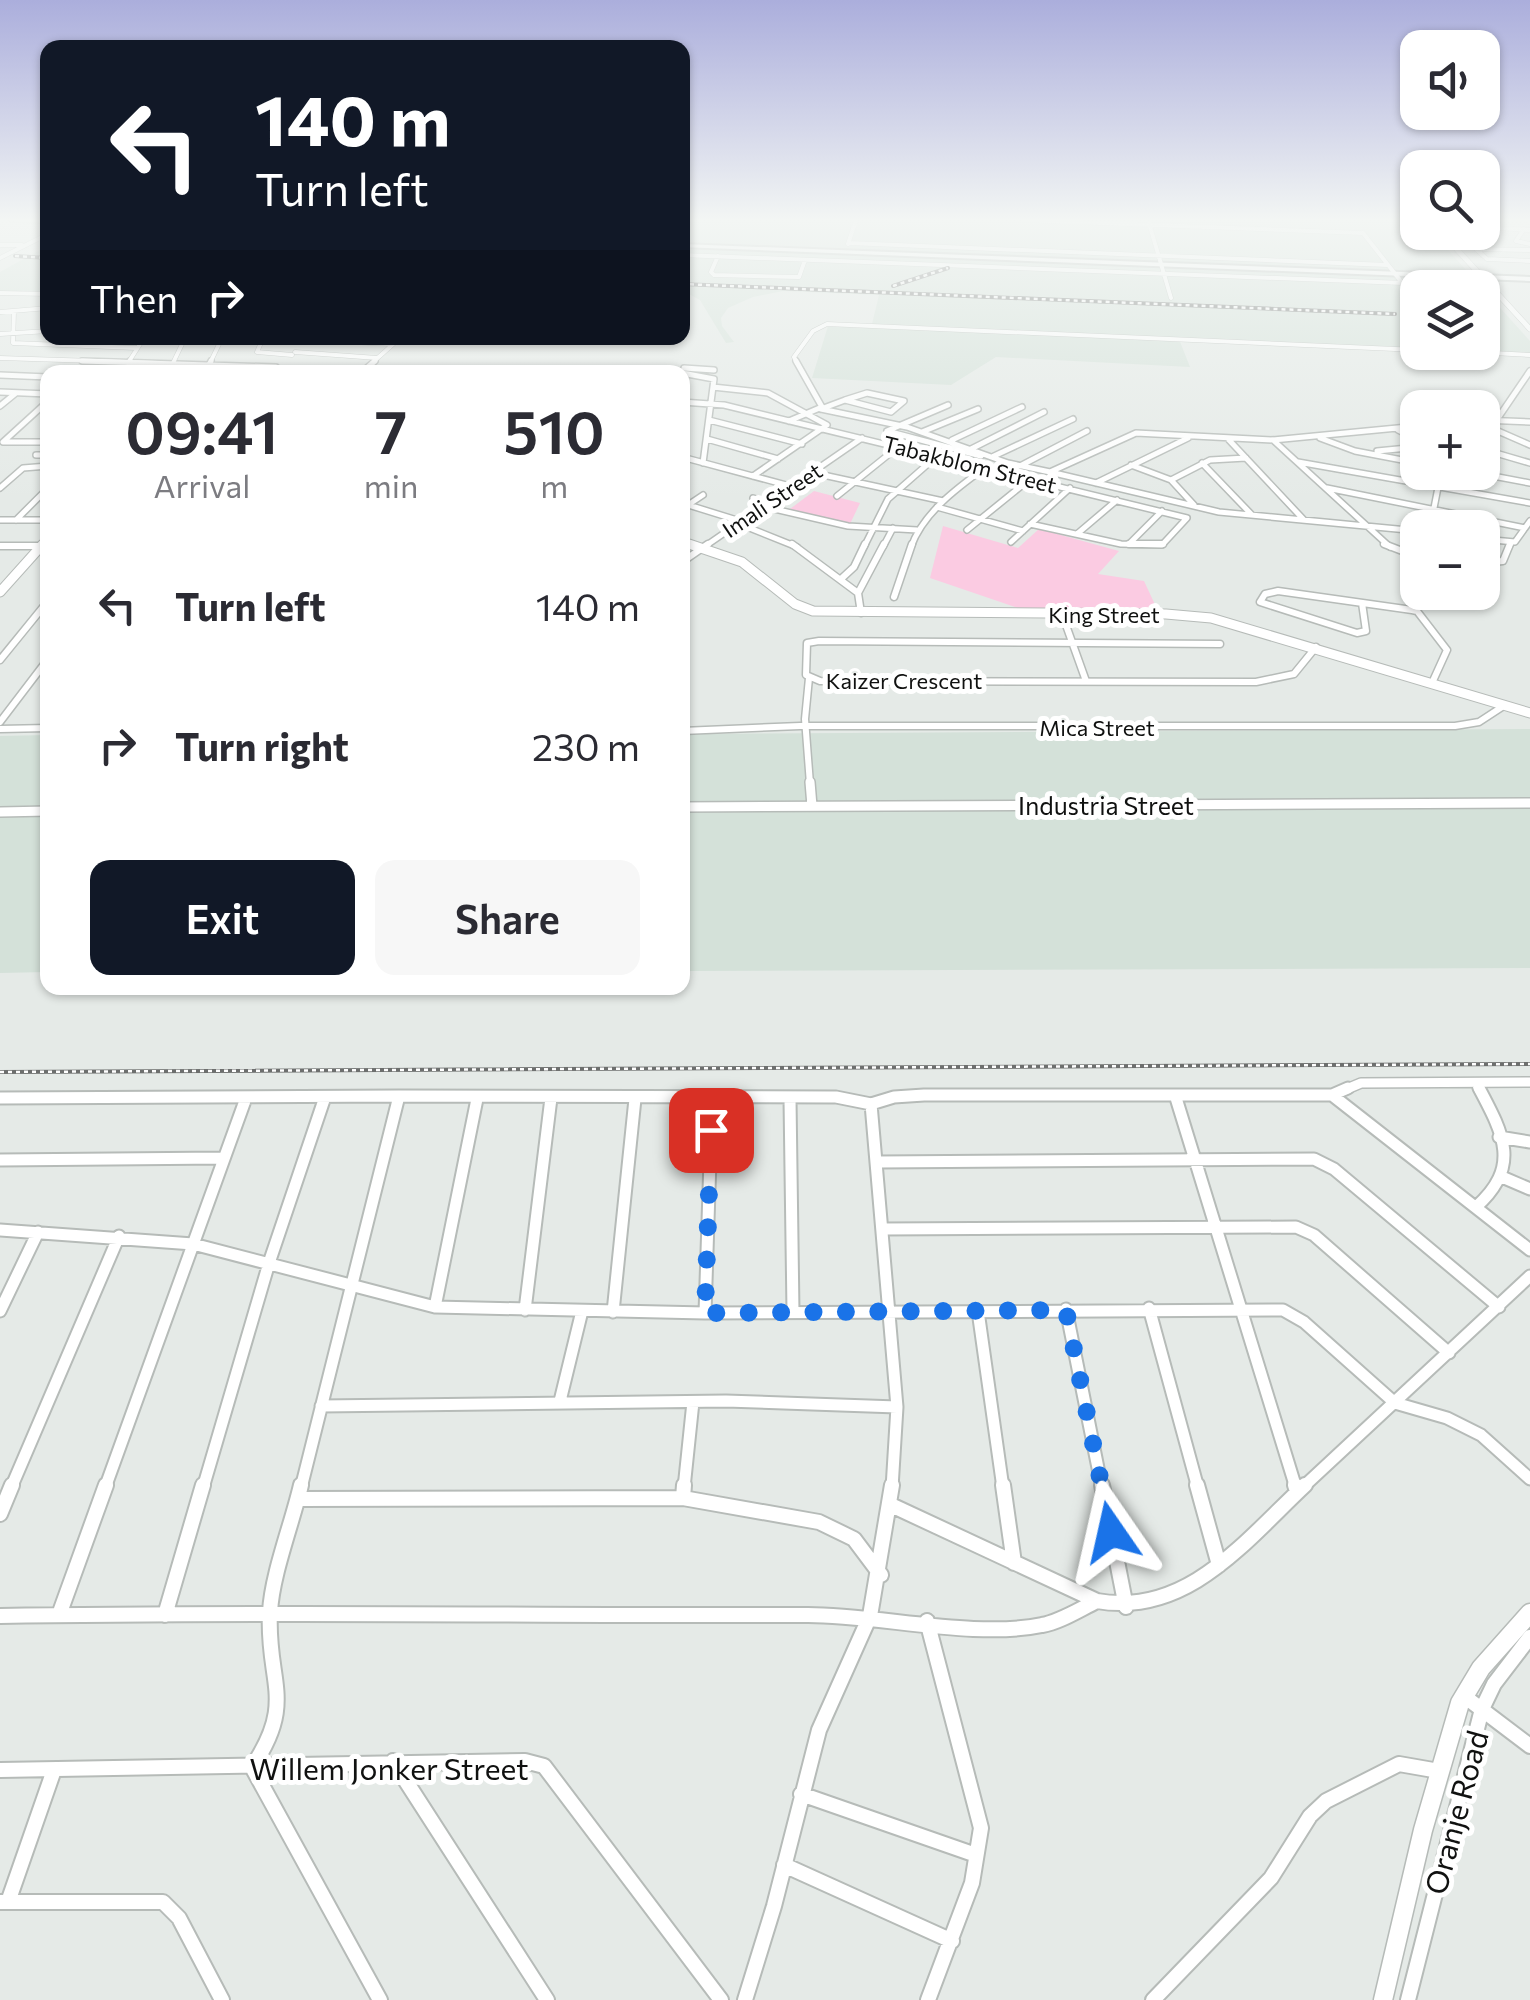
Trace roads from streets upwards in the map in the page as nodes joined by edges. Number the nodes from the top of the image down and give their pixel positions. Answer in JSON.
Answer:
{"nodes":[{"id":1,"x":14,"y":313,"type":"edge"},
{"id":2,"x":40,"y":330,"type":"edge"},
{"id":3,"x":13,"y":332,"type":"junction"},
{"id":4,"x":0,"y":334,"type":"edge"},
{"id":5,"x":40,"y":345,"type":"edge"},
{"id":6,"x":41,"y":345,"type":"joint"},
{"id":7,"x":138,"y":345,"type":"edge"},
{"id":8,"x":182,"y":345,"type":"edge"},
{"id":9,"x":219,"y":345,"type":"edge"},
{"id":10,"x":260,"y":345,"type":"edge"},
{"id":11,"x":305,"y":345,"type":"edge"},
{"id":12,"x":392,"y":345,"type":"edge"},
{"id":13,"x":74,"y":346,"type":"joint"},
{"id":14,"x":136,"y":348,"type":"junction"},
{"id":15,"x":1400,"y":349,"type":"edge"},
{"id":16,"x":1500,"y":353,"type":"edge"},
{"id":17,"x":294,"y":354,"type":"junction"},
{"id":18,"x":1530,"y":355,"type":"edge"},
{"id":19,"x":0,"y":358,"type":"edge"},
{"id":20,"x":377,"y":358,"type":"junction"},
{"id":21,"x":22,"y":359,"type":"junction"},
{"id":22,"x":71,"y":360,"type":"junction"},
{"id":23,"x":716,"y":361,"type":"dead end"},
{"id":24,"x":128,"y":362,"type":"junction"},
{"id":25,"x":173,"y":364,"type":"junction"},
{"id":26,"x":64,"y":365,"type":"edge"},
{"id":27,"x":126,"y":365,"type":"edge"},
{"id":28,"x":209,"y":365,"type":"joint"},
{"id":29,"x":279,"y":365,"type":"edge"},
{"id":30,"x":369,"y":365,"type":"edge"},
{"id":31,"x":714,"y":370,"type":"junction"},
{"id":32,"x":690,"y":371,"type":"edge"},
{"id":33,"x":1530,"y":372,"type":"edge"},
{"id":34,"x":690,"y":373,"type":"edge"},
{"id":35,"x":0,"y":375,"type":"edge"},
{"id":36,"x":40,"y":377,"type":"edge"},
{"id":37,"x":713,"y":378,"type":"junction"},
{"id":38,"x":713,"y":387,"type":"junction"},
{"id":39,"x":0,"y":392,"type":"edge"},
{"id":40,"x":16,"y":393,"type":"junction"},
{"id":41,"x":40,"y":397,"type":"edge"},
{"id":42,"x":844,"y":400,"type":"junction"},
{"id":43,"x":690,"y":402,"type":"edge"},
{"id":44,"x":710,"y":402,"type":"junction"},
{"id":45,"x":948,"y":405,"type":"dead end"},
{"id":46,"x":0,"y":406,"type":"edge"},
{"id":47,"x":40,"y":406,"type":"edge"},
{"id":48,"x":1022,"y":406,"type":"dead end"},
{"id":49,"x":821,"y":408,"type":"junction"},
{"id":50,"x":978,"y":409,"type":"dead end"},
{"id":51,"x":1044,"y":412,"type":"dead end"},
{"id":52,"x":802,"y":414,"type":"junction"},
{"id":53,"x":1500,"y":415,"type":"edge"},
{"id":54,"x":1500,"y":418,"type":"edge"},
{"id":55,"x":1074,"y":419,"type":"dead end"},
{"id":56,"x":709,"y":420,"type":"junction"},
{"id":57,"x":789,"y":421,"type":"junction"},
{"id":58,"x":1530,"y":422,"type":"edge"},
{"id":59,"x":897,"y":424,"type":"junction"},
{"id":60,"x":825,"y":429,"type":"junction"},
{"id":61,"x":1397,"y":429,"type":"junction"},
{"id":62,"x":1400,"y":429,"type":"edge"},
{"id":63,"x":1087,"y":431,"type":"dead end"},
{"id":64,"x":1400,"y":431,"type":"edge"},
{"id":65,"x":1500,"y":431,"type":"edge"},
{"id":66,"x":922,"y":432,"type":"junction"},
{"id":67,"x":1317,"y":436,"type":"junction"},
{"id":68,"x":1189,"y":437,"type":"junction"},
{"id":69,"x":862,"y":438,"type":"junction"},
{"id":70,"x":910,"y":438,"type":"junction"},
{"id":71,"x":707,"y":439,"type":"junction"},
{"id":72,"x":952,"y":440,"type":"junction"},
{"id":73,"x":1229,"y":440,"type":"junction"},
{"id":74,"x":1273,"y":440,"type":"junction"},
{"id":75,"x":40,"y":442,"type":"edge"},
{"id":76,"x":802,"y":444,"type":"junction"},
{"id":77,"x":1530,"y":445,"type":"edge"},
{"id":78,"x":940,"y":446,"type":"junction"},
{"id":79,"x":898,"y":447,"type":"junction"},
{"id":80,"x":1400,"y":447,"type":"edge"},
{"id":81,"x":974,"y":448,"type":"junction"},
{"id":82,"x":966,"y":452,"type":"junction"},
{"id":83,"x":1364,"y":453,"type":"junction"},
{"id":84,"x":36,"y":454,"type":"dead end"},
{"id":85,"x":40,"y":454,"type":"edge"},
{"id":86,"x":1500,"y":454,"type":"edge"},
{"id":87,"x":937,"y":456,"type":"junction"},
{"id":88,"x":994,"y":456,"type":"junction"},
{"id":89,"x":1246,"y":458,"type":"junction"},
{"id":90,"x":690,"y":459,"type":"edge"},
{"id":91,"x":778,"y":460,"type":"junction"},
{"id":92,"x":1400,"y":460,"type":"edge"},
{"id":93,"x":701,"y":462,"type":"junction"},
{"id":94,"x":1008,"y":462,"type":"junction"},
{"id":95,"x":1298,"y":462,"type":"junction"},
{"id":96,"x":1530,"y":463,"type":"edge"},
{"id":97,"x":1131,"y":464,"type":"junction"},
{"id":98,"x":1202,"y":464,"type":"junction"},
{"id":99,"x":40,"y":466,"type":"edge"},
{"id":100,"x":1020,"y":466,"type":"junction"},
{"id":101,"x":690,"y":468,"type":"edge"},
{"id":102,"x":986,"y":468,"type":"junction"},
{"id":103,"x":737,"y":472,"type":"junction"},
{"id":104,"x":813,"y":472,"type":"junction"},
{"id":105,"x":1050,"y":472,"type":"junction"},
{"id":106,"x":753,"y":476,"type":"junction"},
{"id":107,"x":1500,"y":477,"type":"edge"},
{"id":108,"x":1030,"y":479,"type":"junction"},
{"id":109,"x":726,"y":480,"type":"dead end"},
{"id":110,"x":1086,"y":480,"type":"junction"},
{"id":111,"x":1170,"y":480,"type":"junction"},
{"id":112,"x":1400,"y":480,"type":"edge"},
{"id":113,"x":856,"y":481,"type":"junction"},
{"id":114,"x":1046,"y":482,"type":"junction"},
{"id":115,"x":1096,"y":483,"type":"junction"},
{"id":116,"x":1530,"y":483,"type":"edge"},
{"id":117,"x":790,"y":486,"type":"junction"},
{"id":118,"x":0,"y":488,"type":"edge"},
{"id":119,"x":1070,"y":488,"type":"junction"},
{"id":120,"x":1327,"y":488,"type":"junction"},
{"id":121,"x":1437,"y":490,"type":"edge"},
{"id":122,"x":1454,"y":490,"type":"edge"},
{"id":123,"x":896,"y":491,"type":"junction"},
{"id":124,"x":703,"y":495,"type":"dead end"},
{"id":125,"x":837,"y":496,"type":"dead end"},
{"id":126,"x":752,"y":498,"type":"dead end"},
{"id":127,"x":40,"y":500,"type":"edge"},
{"id":128,"x":943,"y":500,"type":"junction"},
{"id":129,"x":1117,"y":500,"type":"junction"},
{"id":130,"x":690,"y":502,"type":"edge"},
{"id":131,"x":764,"y":504,"type":"junction"},
{"id":132,"x":1530,"y":504,"type":"edge"},
{"id":133,"x":690,"y":506,"type":"edge"},
{"id":134,"x":937,"y":507,"type":"junction"},
{"id":135,"x":1196,"y":507,"type":"junction"},
{"id":136,"x":1434,"y":508,"type":"junction"},
{"id":137,"x":1162,"y":511,"type":"junction"},
{"id":138,"x":1252,"y":515,"type":"junction"},
{"id":139,"x":981,"y":518,"type":"junction"},
{"id":140,"x":0,"y":520,"type":"edge"},
{"id":141,"x":16,"y":520,"type":"junction"},
{"id":142,"x":40,"y":520,"type":"edge"},
{"id":143,"x":1304,"y":520,"type":"junction"},
{"id":144,"x":1530,"y":520,"type":"edge"},
{"id":145,"x":738,"y":522,"type":"junction"},
{"id":146,"x":1030,"y":524,"type":"junction"},
{"id":147,"x":1364,"y":526,"type":"junction"},
{"id":148,"x":872,"y":528,"type":"junction"},
{"id":149,"x":894,"y":528,"type":"junction"},
{"id":150,"x":1525,"y":528,"type":"junction"},
{"id":151,"x":1400,"y":529,"type":"edge"},
{"id":152,"x":918,"y":530,"type":"junction"},
{"id":153,"x":968,"y":530,"type":"dead end"},
{"id":154,"x":1022,"y":531,"type":"junction"},
{"id":155,"x":1077,"y":534,"type":"junction"},
{"id":156,"x":1500,"y":541,"type":"edge"},
{"id":157,"x":1011,"y":542,"type":"dead end"},
{"id":158,"x":1511,"y":542,"type":"junction"},
{"id":159,"x":1129,"y":544,"type":"junction"},
{"id":160,"x":690,"y":545,"type":"edge"},
{"id":161,"x":0,"y":546,"type":"edge"},
{"id":162,"x":40,"y":546,"type":"joint"},
{"id":163,"x":702,"y":549,"type":"junction"},
{"id":164,"x":1400,"y":551,"type":"edge"},
{"id":165,"x":690,"y":557,"type":"edge"},
{"id":166,"x":1500,"y":561,"type":"edge"},
{"id":167,"x":841,"y":579,"type":"junction"},
{"id":168,"x":0,"y":592,"type":"edge"},
{"id":169,"x":858,"y":593,"type":"junction"},
{"id":170,"x":894,"y":597,"type":"dead end"},
{"id":171,"x":1362,"y":603,"type":"junction"},
{"id":172,"x":861,"y":613,"type":"junction"},
{"id":173,"x":1062,"y":614,"type":"junction"},
{"id":174,"x":40,"y":616,"type":"edge"},
{"id":175,"x":1074,"y":642,"type":"junction"},
{"id":176,"x":1220,"y":644,"type":"dead end"},
{"id":177,"x":1316,"y":648,"type":"junction"},
{"id":178,"x":2,"y":656,"type":"edge"},
{"id":179,"x":40,"y":669,"type":"edge"},
{"id":180,"x":809,"y":678,"type":"junction"},
{"id":181,"x":1086,"y":681,"type":"junction"},
{"id":182,"x":1432,"y":682,"type":"junction"},
{"id":183,"x":1505,"y":705,"type":"junction"},
{"id":184,"x":1530,"y":713,"type":"edge"},
{"id":185,"x":0,"y":726,"type":"edge"},
{"id":186,"x":807,"y":726,"type":"junction"},
{"id":187,"x":40,"y":728,"type":"edge"},
{"id":188,"x":690,"y":731,"type":"edge"},
{"id":189,"x":1530,"y":804,"type":"edge"},
{"id":190,"x":812,"y":806,"type":"junction"},
{"id":191,"x":690,"y":807,"type":"edge"},
{"id":192,"x":40,"y":811,"type":"edge"},
{"id":193,"x":0,"y":812,"type":"edge"},
{"id":194,"x":1530,"y":1082,"type":"edge"},
{"id":195,"x":1476,"y":1083,"type":"junction"},
{"id":196,"x":1332,"y":1095,"type":"junction"},
{"id":197,"x":399,"y":1096,"type":"junction"},
{"id":198,"x":324,"y":1097,"type":"junction"},
{"id":199,"x":0,"y":1098,"type":"edge"},
{"id":200,"x":246,"y":1098,"type":"junction"},
{"id":201,"x":551,"y":1098,"type":"junction"},
{"id":202,"x":1176,"y":1098,"type":"junction"},
{"id":203,"x":477,"y":1099,"type":"junction"},
{"id":204,"x":635,"y":1099,"type":"junction"},
{"id":205,"x":712,"y":1099,"type":"junction"},
{"id":206,"x":790,"y":1099,"type":"junction"},
{"id":207,"x":871,"y":1104,"type":"junction"},
{"id":208,"x":1499,"y":1137,"type":"junction"},
{"id":209,"x":1530,"y":1142,"type":"edge"},
{"id":210,"x":223,"y":1158,"type":"junction"},
{"id":211,"x":0,"y":1160,"type":"edge"},
{"id":212,"x":1196,"y":1160,"type":"junction"},
{"id":213,"x":878,"y":1162,"type":"junction"},
{"id":214,"x":1502,"y":1177,"type":"junction"},
{"id":215,"x":1530,"y":1188,"type":"edge"},
{"id":216,"x":1476,"y":1207,"type":"junction"},
{"id":217,"x":1216,"y":1228,"type":"junction"},
{"id":218,"x":884,"y":1229,"type":"junction"},
{"id":219,"x":0,"y":1230,"type":"edge"},
{"id":220,"x":38,"y":1232,"type":"junction"},
{"id":221,"x":119,"y":1236,"type":"junction"},
{"id":222,"x":193,"y":1244,"type":"junction"},
{"id":223,"x":1530,"y":1250,"type":"edge"},
{"id":224,"x":269,"y":1263,"type":"junction"},
{"id":225,"x":1530,"y":1276,"type":"edge"},
{"id":226,"x":351,"y":1284,"type":"junction"},
{"id":227,"x":435,"y":1307,"type":"junction"},
{"id":228,"x":1239,"y":1307,"type":"junction"},
{"id":229,"x":1500,"y":1307,"type":"junction"},
{"id":230,"x":1149,"y":1308,"type":"junction"},
{"id":231,"x":525,"y":1310,"type":"junction"},
{"id":232,"x":978,"y":1310,"type":"junction"},
{"id":233,"x":1066,"y":1310,"type":"junction"},
{"id":234,"x":0,"y":1311,"type":"edge"},
{"id":235,"x":582,"y":1311,"type":"junction"},
{"id":236,"x":613,"y":1312,"type":"junction"},
{"id":237,"x":793,"y":1312,"type":"junction"},
{"id":238,"x":890,"y":1312,"type":"junction"},
{"id":239,"x":705,"y":1313,"type":"junction"},
{"id":240,"x":1449,"y":1353,"type":"junction"},
{"id":241,"x":560,"y":1402,"type":"junction"},
{"id":242,"x":693,"y":1402,"type":"junction"},
{"id":243,"x":1395,"y":1403,"type":"junction"},
{"id":244,"x":321,"y":1406,"type":"junction"},
{"id":245,"x":897,"y":1407,"type":"junction"},
{"id":246,"x":1530,"y":1479,"type":"edge"},
{"id":247,"x":1297,"y":1491,"type":"junction"},
{"id":248,"x":684,"y":1498,"type":"junction"},
{"id":249,"x":298,"y":1499,"type":"junction"},
{"id":250,"x":891,"y":1505,"type":"junction"},
{"id":251,"x":0,"y":1514,"type":"edge"},
{"id":252,"x":1014,"y":1563,"type":"junction"},
{"id":253,"x":1219,"y":1566,"type":"junction"},
{"id":254,"x":880,"y":1575,"type":"junction"},
{"id":255,"x":1097,"y":1602,"type":"junction"},
{"id":256,"x":1126,"y":1607,"type":"junction"},
{"id":257,"x":270,"y":1611,"type":"junction"},
{"id":258,"x":1530,"y":1613,"type":"edge"},
{"id":259,"x":59,"y":1615,"type":"junction"},
{"id":260,"x":165,"y":1615,"type":"junction"},
{"id":261,"x":0,"y":1616,"type":"edge"},
{"id":262,"x":870,"y":1616,"type":"junction"},
{"id":263,"x":927,"y":1621,"type":"junction"},
{"id":264,"x":1530,"y":1637,"type":"edge"},
{"id":265,"x":1464,"y":1696,"type":"junction"},
{"id":266,"x":1482,"y":1708,"type":"junction"},
{"id":267,"x":1530,"y":1746,"type":"edge"},
{"id":268,"x":394,"y":1761,"type":"junction"},
{"id":269,"x":252,"y":1767,"type":"junction"},
{"id":270,"x":0,"y":1770,"type":"edge"},
{"id":271,"x":54,"y":1770,"type":"junction"},
{"id":272,"x":1439,"y":1772,"type":"junction"},
{"id":273,"x":801,"y":1794,"type":"junction"},
{"id":274,"x":976,"y":1855,"type":"junction"},
{"id":275,"x":784,"y":1865,"type":"junction"},
{"id":276,"x":4,"y":1902,"type":"edge"},
{"id":277,"x":952,"y":1940,"type":"junction"},
{"id":278,"x":222,"y":2000,"type":"edge"},
{"id":279,"x":380,"y":2000,"type":"edge"},
{"id":280,"x":547,"y":2000,"type":"edge"},
{"id":281,"x":721,"y":2000,"type":"edge"},
{"id":282,"x":745,"y":2000,"type":"edge"},
{"id":283,"x":928,"y":2000,"type":"edge"},
{"id":284,"x":1153,"y":2000,"type":"edge"},
{"id":285,"x":1383,"y":2000,"type":"edge"},
{"id":286,"x":1408,"y":2000,"type":"edge"}],
"edges":[{"from":1,"to":3,"type":"street"},
{"from":2,"to":3,"type":"street"},
{"from":3,"to":4,"type":"street"},
{"from":3,"to":5,"type":"street"},
{"from":6,"to":13,"type":"street"},
{"from":6,"to":21,"type":"street"},
{"from":7,"to":14,"type":"street"},
{"from":8,"to":25,"type":"street"},
{"from":9,"to":28,"type":"street"},
{"from":10,"to":17,"type":"street"},
{"from":11,"to":17,"type":"street"},
{"from":12,"to":20,"type":"street"},
{"from":13,"to":14,"type":"street"},
{"from":14,"to":24,"type":"street"},
{"from":15,"to":49,"type":"street"},
{"from":16,"to":18,"type":"street"},
{"from":17,"to":20,"type":"street"},
{"from":17,"to":29,"type":"street"},
{"from":19,"to":21,"type":"street"},
{"from":20,"to":30,"type":"street"},
{"from":21,"to":22,"type":"street"},
{"from":22,"to":24,"type":"street"},
{"from":22,"to":26,"type":"street"},
{"from":23,"to":31,"type":"street"},
{"from":24,"to":25,"type":"street"},
{"from":24,"to":27,"type":"street"},
{"from":25,"to":28,"type":"street"},
{"from":31,"to":32,"type":"street"},
{"from":31,"to":37,"type":"street"},
{"from":33,"to":53,"type":"street"},
{"from":34,"to":37,"type":"street"},
{"from":35,"to":36,"type":"street"},
{"from":37,"to":38,"type":"street"},
{"from":38,"to":44,"type":"street"},
{"from":38,"to":52,"type":"street"},
{"from":39,"to":40,"type":"street"},
{"from":40,"to":41,"type":"street"},
{"from":40,"to":46,"type":"street"},
{"from":42,"to":42,"type":"street"},
{"from":42,"to":49,"type":"street"},
{"from":43,"to":44,"type":"street","name":"Tabakblom Street"},
{"from":44,"to":56,"type":"street"},
{"from":44,"to":57,"type":"street","name":"Tabakblom Street"},
{"from":45,"to":59,"type":"street"},
{"from":47,"to":75,"type":"street"},
{"from":48,"to":72,"type":"street"},
{"from":49,"to":52,"type":"street"},
{"from":49,"to":59,"type":"street"},
{"from":50,"to":66,"type":"street"},
{"from":51,"to":81,"type":"street"},
{"from":52,"to":57,"type":"street"},
{"from":52,"to":60,"type":"street"},
{"from":54,"to":58,"type":"street"},
{"from":55,"to":88,"type":"street"},
{"from":56,"to":71,"type":"street"},
{"from":56,"to":76,"type":"street"},
{"from":57,"to":60,"type":"street","name":"Tabakblom Street"},
{"from":59,"to":66,"type":"street"},
{"from":59,"to":70,"type":"street"},
{"from":60,"to":69,"type":"street","name":"Tabakblom Street"},
{"from":60,"to":76,"type":"street"},
{"from":61,"to":62,"type":"street"},
{"from":61,"to":64,"type":"street"},
{"from":61,"to":67,"type":"street"},
{"from":63,"to":100,"type":"street"},
{"from":65,"to":77,"type":"street"},
{"from":66,"to":70,"type":"street"},
{"from":66,"to":72,"type":"street"},
{"from":67,"to":74,"type":"street"},
{"from":67,"to":83,"type":"street"},
{"from":68,"to":73,"type":"street"},
{"from":68,"to":97,"type":"street"},
{"from":68,"to":105,"type":"street"},
{"from":69,"to":79,"type":"street","name":"Tabakblom Street"},
{"from":69,"to":104,"type":"street","name":"Imali Street"},
{"from":70,"to":78,"type":"street"},
{"from":71,"to":91,"type":"street"},
{"from":71,"to":93,"type":"street"},
{"from":72,"to":78,"type":"street"},
{"from":72,"to":81,"type":"street"},
{"from":73,"to":74,"type":"street"},
{"from":73,"to":89,"type":"street"},
{"from":74,"to":95,"type":"street"},
{"from":76,"to":91,"type":"street"},
{"from":78,"to":82,"type":"street"},
{"from":79,"to":87,"type":"street","name":"Tabakblom Street"},
{"from":79,"to":113,"type":"street"},
{"from":80,"to":83,"type":"street"},
{"from":81,"to":82,"type":"street"},
{"from":81,"to":88,"type":"street"},
{"from":82,"to":94,"type":"street"},
{"from":83,"to":92,"type":"street"},
{"from":84,"to":85,"type":"street"},
{"from":86,"to":96,"type":"street"},
{"from":87,"to":102,"type":"street","name":"Tabakblom Street"},
{"from":87,"to":123,"type":"street"},
{"from":88,"to":94,"type":"street"},
{"from":89,"to":98,"type":"street"},
{"from":89,"to":143,"type":"street"},
{"from":90,"to":93,"type":"street"},
{"from":91,"to":106,"type":"street"},
{"from":93,"to":101,"type":"street"},
{"from":93,"to":103,"type":"street"},
{"from":94,"to":100,"type":"street"},
{"from":95,"to":112,"type":"street"},
{"from":95,"to":120,"type":"street"},
{"from":97,"to":111,"type":"street"},
{"from":97,"to":115,"type":"street"},
{"from":98,"to":111,"type":"street"},
{"from":98,"to":138,"type":"street"},
{"from":99,"to":118,"type":"street"},
{"from":100,"to":105,"type":"street"},
{"from":102,"to":108,"type":"street","name":"Tabakblom Street"},
{"from":102,"to":128,"type":"street"},
{"from":103,"to":106,"type":"street"},
{"from":103,"to":109,"type":"street"},
{"from":104,"to":113,"type":"street"},
{"from":104,"to":117,"type":"street","name":"Imali Street"},
{"from":105,"to":110,"type":"street"},
{"from":106,"to":117,"type":"street"},
{"from":107,"to":116,"type":"street"},
{"from":108,"to":114,"type":"street","name":"Tabakblom Street"},
{"from":108,"to":139,"type":"street"},
{"from":110,"to":114,"type":"street"},
{"from":110,"to":115,"type":"street"},
{"from":111,"to":135,"type":"street"},
{"from":113,"to":123,"type":"street"},
{"from":113,"to":125,"type":"street"},
{"from":114,"to":119,"type":"street","name":"Tabakblom Street"},
{"from":115,"to":135,"type":"street"},
{"from":117,"to":131,"type":"street","name":"Imali Street"},
{"from":119,"to":129,"type":"street","name":"Tabakblom Street"},
{"from":119,"to":146,"type":"street"},
{"from":120,"to":136,"type":"street"},
{"from":120,"to":147,"type":"street"},
{"from":121,"to":136,"type":"street"},
{"from":122,"to":132,"type":"street"},
{"from":123,"to":128,"type":"street"},
{"from":123,"to":148,"type":"street"},
{"from":124,"to":130,"type":"street"},
{"from":126,"to":131,"type":"street"},
{"from":127,"to":141,"type":"street"},
{"from":128,"to":134,"type":"street"},
{"from":129,"to":137,"type":"street","name":"Tabakblom Street"},
{"from":129,"to":155,"type":"street"},
{"from":131,"to":145,"type":"street","name":"Imali Street"},
{"from":131,"to":148,"type":"street"},
{"from":133,"to":145,"type":"street"},
{"from":134,"to":139,"type":"street"},
{"from":134,"to":152,"type":"street"},
{"from":135,"to":138,"type":"street"},
{"from":136,"to":150,"type":"street"},
{"from":137,"to":159,"type":"street"},
{"from":137,"to":159,"type":"street"},
{"from":138,"to":143,"type":"street"},
{"from":139,"to":153,"type":"street"},
{"from":139,"to":154,"type":"street"},
{"from":140,"to":141,"type":"street"},
{"from":141,"to":142,"type":"street"},
{"from":143,"to":147,"type":"street"},
{"from":144,"to":150,"type":"street"},
{"from":145,"to":163,"type":"street","name":"Imali Street"},
{"from":145,"to":167,"type":"street"},
{"from":146,"to":154,"type":"street"},
{"from":146,"to":155,"type":"street"},
{"from":147,"to":151,"type":"street"},
{"from":147,"to":164,"type":"street"},
{"from":148,"to":149,"type":"street"},
{"from":148,"to":167,"type":"street"},
{"from":149,"to":152,"type":"street"},
{"from":149,"to":169,"type":"street"},
{"from":150,"to":158,"type":"street"},
{"from":152,"to":170,"type":"street"},
{"from":154,"to":157,"type":"street"},
{"from":155,"to":159,"type":"street"},
{"from":156,"to":158,"type":"street"},
{"from":158,"to":166,"type":"street"},
{"from":160,"to":163,"type":"street","name":"King Street"},
{"from":161,"to":162,"type":"street"},
{"from":162,"to":168,"type":"street"},
{"from":163,"to":165,"type":"street","name":"Imali Street"},
{"from":163,"to":172,"type":"street","name":"King Street"},
{"from":167,"to":169,"type":"street"},
{"from":169,"to":172,"type":"street"},
{"from":171,"to":171,"type":"street"},
{"from":171,"to":182,"type":"street"},
{"from":172,"to":173,"type":"street","name":"King Street"},
{"from":173,"to":175,"type":"street"},
{"from":173,"to":177,"type":"street","name":"King Street"},
{"from":174,"to":178,"type":"street"},
{"from":175,"to":176,"type":"street","name":"Kaizer Crescent"},
{"from":175,"to":180,"type":"street","name":"Kaizer Crescent"},
{"from":175,"to":181,"type":"street"},
{"from":177,"to":181,"type":"street","name":"Kaizer Crescent"},
{"from":177,"to":182,"type":"street","name":"King Street"},
{"from":179,"to":185,"type":"street"},
{"from":180,"to":181,"type":"street","name":"Kaizer Crescent"},
{"from":180,"to":186,"type":"street"},
{"from":182,"to":183,"type":"street","name":"King Street"},
{"from":183,"to":184,"type":"street","name":"King Street"},
{"from":183,"to":186,"type":"street","name":"Mica Street"},
{"from":185,"to":187,"type":"street"},
{"from":186,"to":188,"type":"street","name":"Mica Street"},
{"from":186,"to":190,"type":"street"},
{"from":189,"to":190,"type":"street","name":"Industria Street"},
{"from":190,"to":191,"type":"street","name":"Industria Street"},
{"from":192,"to":193,"type":"street"},
{"from":194,"to":195,"type":"street"},
{"from":195,"to":196,"type":"street"},
{"from":195,"to":208,"type":"street"},
{"from":196,"to":202,"type":"street"},
{"from":196,"to":216,"type":"street"},
{"from":197,"to":198,"type":"street"},
{"from":197,"to":203,"type":"street"},
{"from":197,"to":226,"type":"street"},
{"from":198,"to":200,"type":"street"},
{"from":198,"to":224,"type":"street"},
{"from":199,"to":200,"type":"street"},
{"from":200,"to":210,"type":"street"},
{"from":201,"to":203,"type":"street"},
{"from":201,"to":204,"type":"street"},
{"from":201,"to":231,"type":"street"},
{"from":202,"to":207,"type":"street"},
{"from":202,"to":212,"type":"street"},
{"from":203,"to":227,"type":"street"},
{"from":204,"to":205,"type":"street"},
{"from":204,"to":236,"type":"street"},
{"from":205,"to":206,"type":"street"},
{"from":205,"to":239,"type":"street"},
{"from":206,"to":207,"type":"street"},
{"from":206,"to":237,"type":"street"},
{"from":207,"to":213,"type":"street"},
{"from":208,"to":209,"type":"street"},
{"from":208,"to":214,"type":"street"},
{"from":210,"to":211,"type":"street"},
{"from":210,"to":222,"type":"street"},
{"from":212,"to":213,"type":"street"},
{"from":212,"to":217,"type":"street"},
{"from":212,"to":229,"type":"street"},
{"from":213,"to":218,"type":"street"},
{"from":214,"to":215,"type":"street"},
{"from":214,"to":216,"type":"street"},
{"from":216,"to":223,"type":"street"},
{"from":217,"to":218,"type":"street"},
{"from":217,"to":228,"type":"street"},
{"from":217,"to":240,"type":"street"},
{"from":218,"to":238,"type":"street"},
{"from":219,"to":220,"type":"street"},
{"from":220,"to":221,"type":"street"},
{"from":220,"to":234,"type":"street"},
{"from":221,"to":222,"type":"street"},
{"from":221,"to":251,"type":"street"},
{"from":222,"to":224,"type":"street"},
{"from":222,"to":259,"type":"street"},
{"from":224,"to":226,"type":"street"},
{"from":224,"to":260,"type":"street"},
{"from":225,"to":229,"type":"street"},
{"from":226,"to":227,"type":"street"},
{"from":226,"to":244,"type":"street"},
{"from":227,"to":231,"type":"street"},
{"from":228,"to":230,"type":"street"},
{"from":228,"to":243,"type":"street"},
{"from":228,"to":247,"type":"street"},
{"from":229,"to":240,"type":"street"},
{"from":230,"to":233,"type":"street"},
{"from":230,"to":253,"type":"street"},
{"from":231,"to":235,"type":"street"},
{"from":232,"to":233,"type":"street"},
{"from":232,"to":238,"type":"street"},
{"from":232,"to":252,"type":"street"},
{"from":233,"to":256,"type":"street"},
{"from":235,"to":236,"type":"street"},
{"from":235,"to":241,"type":"street"},
{"from":236,"to":239,"type":"street"},
{"from":237,"to":238,"type":"street"},
{"from":237,"to":239,"type":"street"},
{"from":238,"to":245,"type":"street"},
{"from":240,"to":243,"type":"street"},
{"from":241,"to":242,"type":"street"},
{"from":241,"to":244,"type":"street"},
{"from":242,"to":245,"type":"street"},
{"from":242,"to":248,"type":"street"},
{"from":243,"to":246,"type":"street"},
{"from":243,"to":247,"type":"street"},
{"from":244,"to":249,"type":"street"},
{"from":245,"to":250,"type":"street"},
{"from":247,"to":253,"type":"street"},
{"from":248,"to":249,"type":"street"},
{"from":248,"to":254,"type":"street"},
{"from":249,"to":257,"type":"street"},
{"from":250,"to":252,"type":"street"},
{"from":250,"to":254,"type":"street"},
{"from":252,"to":255,"type":"street"},
{"from":253,"to":256,"type":"street"},
{"from":254,"to":262,"type":"street"},
{"from":255,"to":256,"type":"street"},
{"from":255,"to":263,"type":"street"},
{"from":257,"to":260,"type":"street"},
{"from":257,"to":262,"type":"street"},
{"from":257,"to":269,"type":"street"},
{"from":258,"to":265,"type":"street"},
{"from":259,"to":260,"type":"street"},
{"from":259,"to":261,"type":"street"},
{"from":262,"to":263,"type":"street"},
{"from":262,"to":273,"type":"street"},
{"from":263,"to":274,"type":"street"},
{"from":264,"to":266,"type":"street","name":"Oranje Road"},
{"from":265,"to":266,"type":"street"},
{"from":265,"to":272,"type":"street"},
{"from":266,"to":267,"type":"street"},
{"from":266,"to":286,"type":"street","name":"Oranje Road"},
{"from":268,"to":269,"type":"street","name":"Willem Jonker Street"},
{"from":268,"to":280,"type":"street"},
{"from":268,"to":281,"type":"street","name":"Willem Jonker Street"},
{"from":269,"to":271,"type":"street","name":"Willem Jonker Street"},
{"from":269,"to":279,"type":"street"},
{"from":270,"to":271,"type":"street","name":"Willem Jonker Street"},
{"from":271,"to":276,"type":"street"},
{"from":272,"to":284,"type":"street"},
{"from":272,"to":285,"type":"street"},
{"from":273,"to":274,"type":"street"},
{"from":273,"to":275,"type":"street"},
{"from":274,"to":277,"type":"street"},
{"from":275,"to":277,"type":"street"},
{"from":275,"to":282,"type":"street"},
{"from":276,"to":278,"type":"street"},
{"from":277,"to":283,"type":"street"}]}
